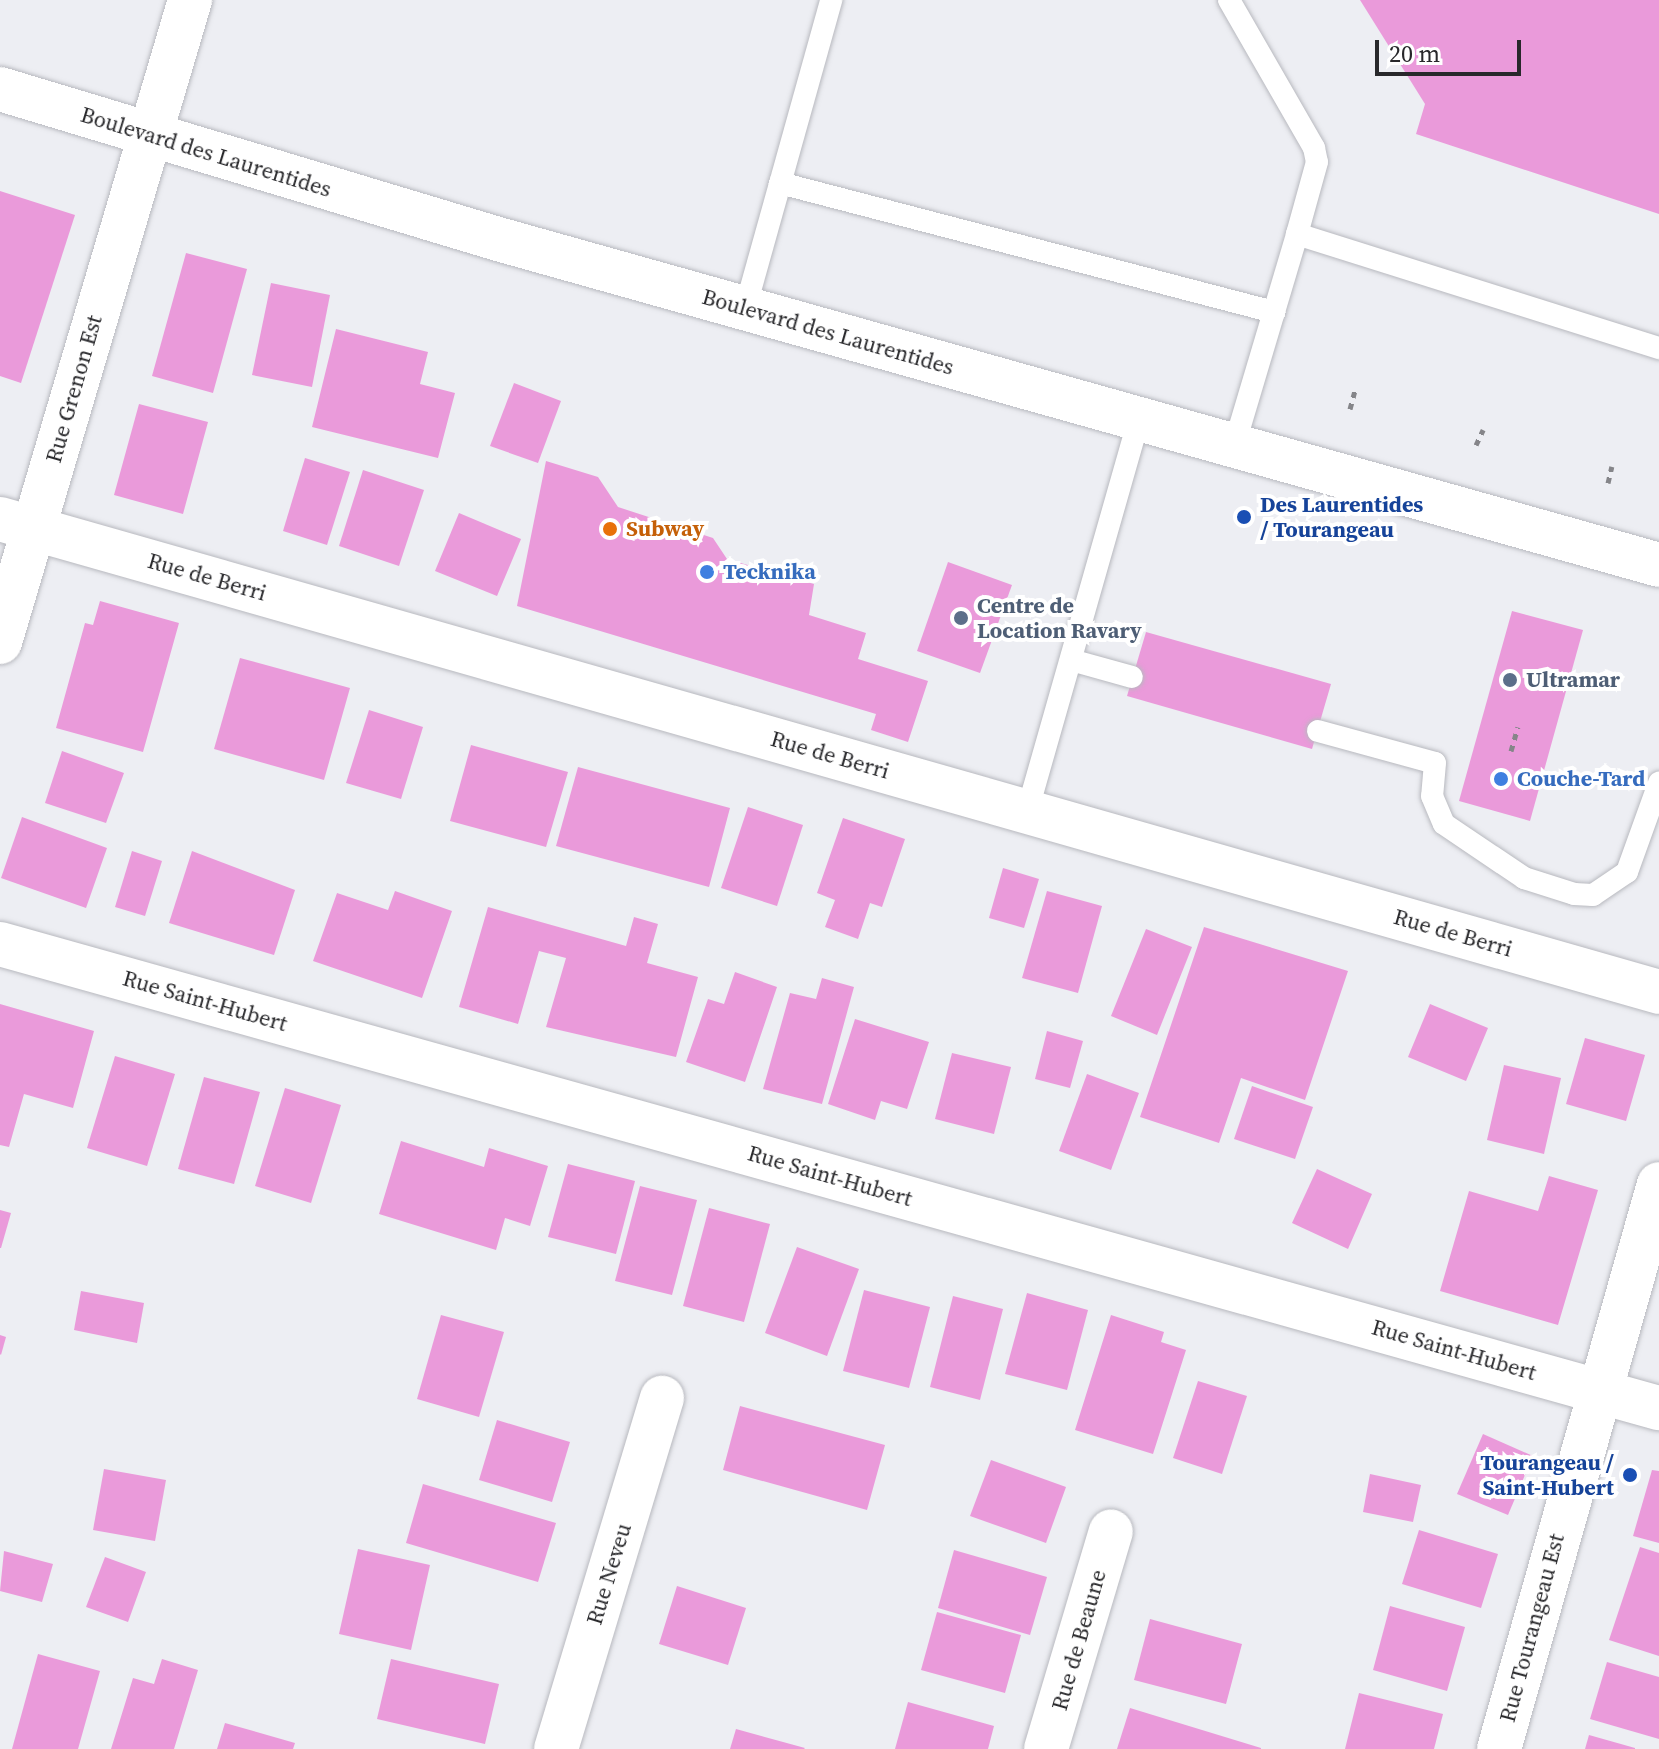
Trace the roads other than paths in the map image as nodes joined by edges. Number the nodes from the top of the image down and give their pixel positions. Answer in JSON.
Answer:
{"nodes":[{"id":1,"x":190,"y":0,"type":"edge"},
{"id":2,"x":831,"y":0,"type":"edge"},
{"id":3,"x":1229,"y":0,"type":"edge"},
{"id":4,"x":0,"y":89,"type":"edge"},
{"id":5,"x":149,"y":136,"type":"junction"},
{"id":6,"x":780,"y":183,"type":"junction"},
{"id":7,"x":1297,"y":234,"type":"junction"},
{"id":8,"x":745,"y":309,"type":"junction"},
{"id":9,"x":1274,"y":312,"type":"junction"},
{"id":10,"x":1659,"y":348,"type":"edge"},
{"id":11,"x":1139,"y":419,"type":"junction"},
{"id":12,"x":1234,"y":446,"type":"junction"},
{"id":13,"x":17,"y":524,"type":"edge"},
{"id":14,"x":1659,"y":565,"type":"edge"},
{"id":15,"x":0,"y":642,"type":"edge"},
{"id":16,"x":1071,"y":660,"type":"junction"},
{"id":17,"x":1132,"y":677,"type":"dead end"},
{"id":18,"x":1318,"y":731,"type":"dead end"},
{"id":19,"x":1659,"y":783,"type":"edge"},
{"id":20,"x":1027,"y":812,"type":"junction"},
{"id":21,"x":0,"y":944,"type":"edge"},
{"id":22,"x":1659,"y":992,"type":"edge"},
{"id":23,"x":1659,"y":1184,"type":"edge"},
{"id":24,"x":1597,"y":1391,"type":"junction"},
{"id":25,"x":662,"y":1398,"type":"dead end"},
{"id":26,"x":1659,"y":1408,"type":"edge"},
{"id":27,"x":1111,"y":1531,"type":"dead end"},
{"id":28,"x":556,"y":1749,"type":"edge"},
{"id":29,"x":1046,"y":1749,"type":"edge"},
{"id":30,"x":1499,"y":1749,"type":"edge"}],
"edges":[{"from":1,"to":5,"type":"street","name":"Rue Grenon Est"},
{"from":2,"to":6,"type":"lane"},
{"from":3,"to":7,"type":"lane"},
{"from":4,"to":5,"type":"street","name":"Boulevard des Laurentides"},
{"from":5,"to":8,"type":"street","name":"Boulevard des Laurentides"},
{"from":5,"to":13,"type":"street","name":"Rue Grenon Est"},
{"from":6,"to":8,"type":"lane"},
{"from":6,"to":9,"type":"lane"},
{"from":7,"to":9,"type":"lane"},
{"from":7,"to":10,"type":"lane"},
{"from":8,"to":11,"type":"street","name":"Boulevard des Laurentides"},
{"from":9,"to":12,"type":"lane"},
{"from":11,"to":12,"type":"street","name":"Boulevard des Laurentides"},
{"from":11,"to":16,"type":"lane"},
{"from":12,"to":14,"type":"street","name":"Boulevard des Laurentides"},
{"from":13,"to":15,"type":"street","name":"Rue Grenon Est"},
{"from":13,"to":20,"type":"street","name":"Rue de Berri"},
{"from":16,"to":17,"type":"lane"},
{"from":16,"to":20,"type":"lane"},
{"from":18,"to":19,"type":"lane"},
{"from":20,"to":22,"type":"street","name":"Rue de Berri"},
{"from":21,"to":24,"type":"street","name":"Rue Saint-Hubert"},
{"from":23,"to":24,"type":"street","name":"Rue Tourangeau Est"},
{"from":24,"to":26,"type":"street","name":"Rue Saint-Hubert"},
{"from":24,"to":30,"type":"street","name":"Rue Tourangeau Est"},
{"from":25,"to":28,"type":"street","name":"Rue Neveu"},
{"from":27,"to":29,"type":"street","name":"Rue de Beaune"}]}
